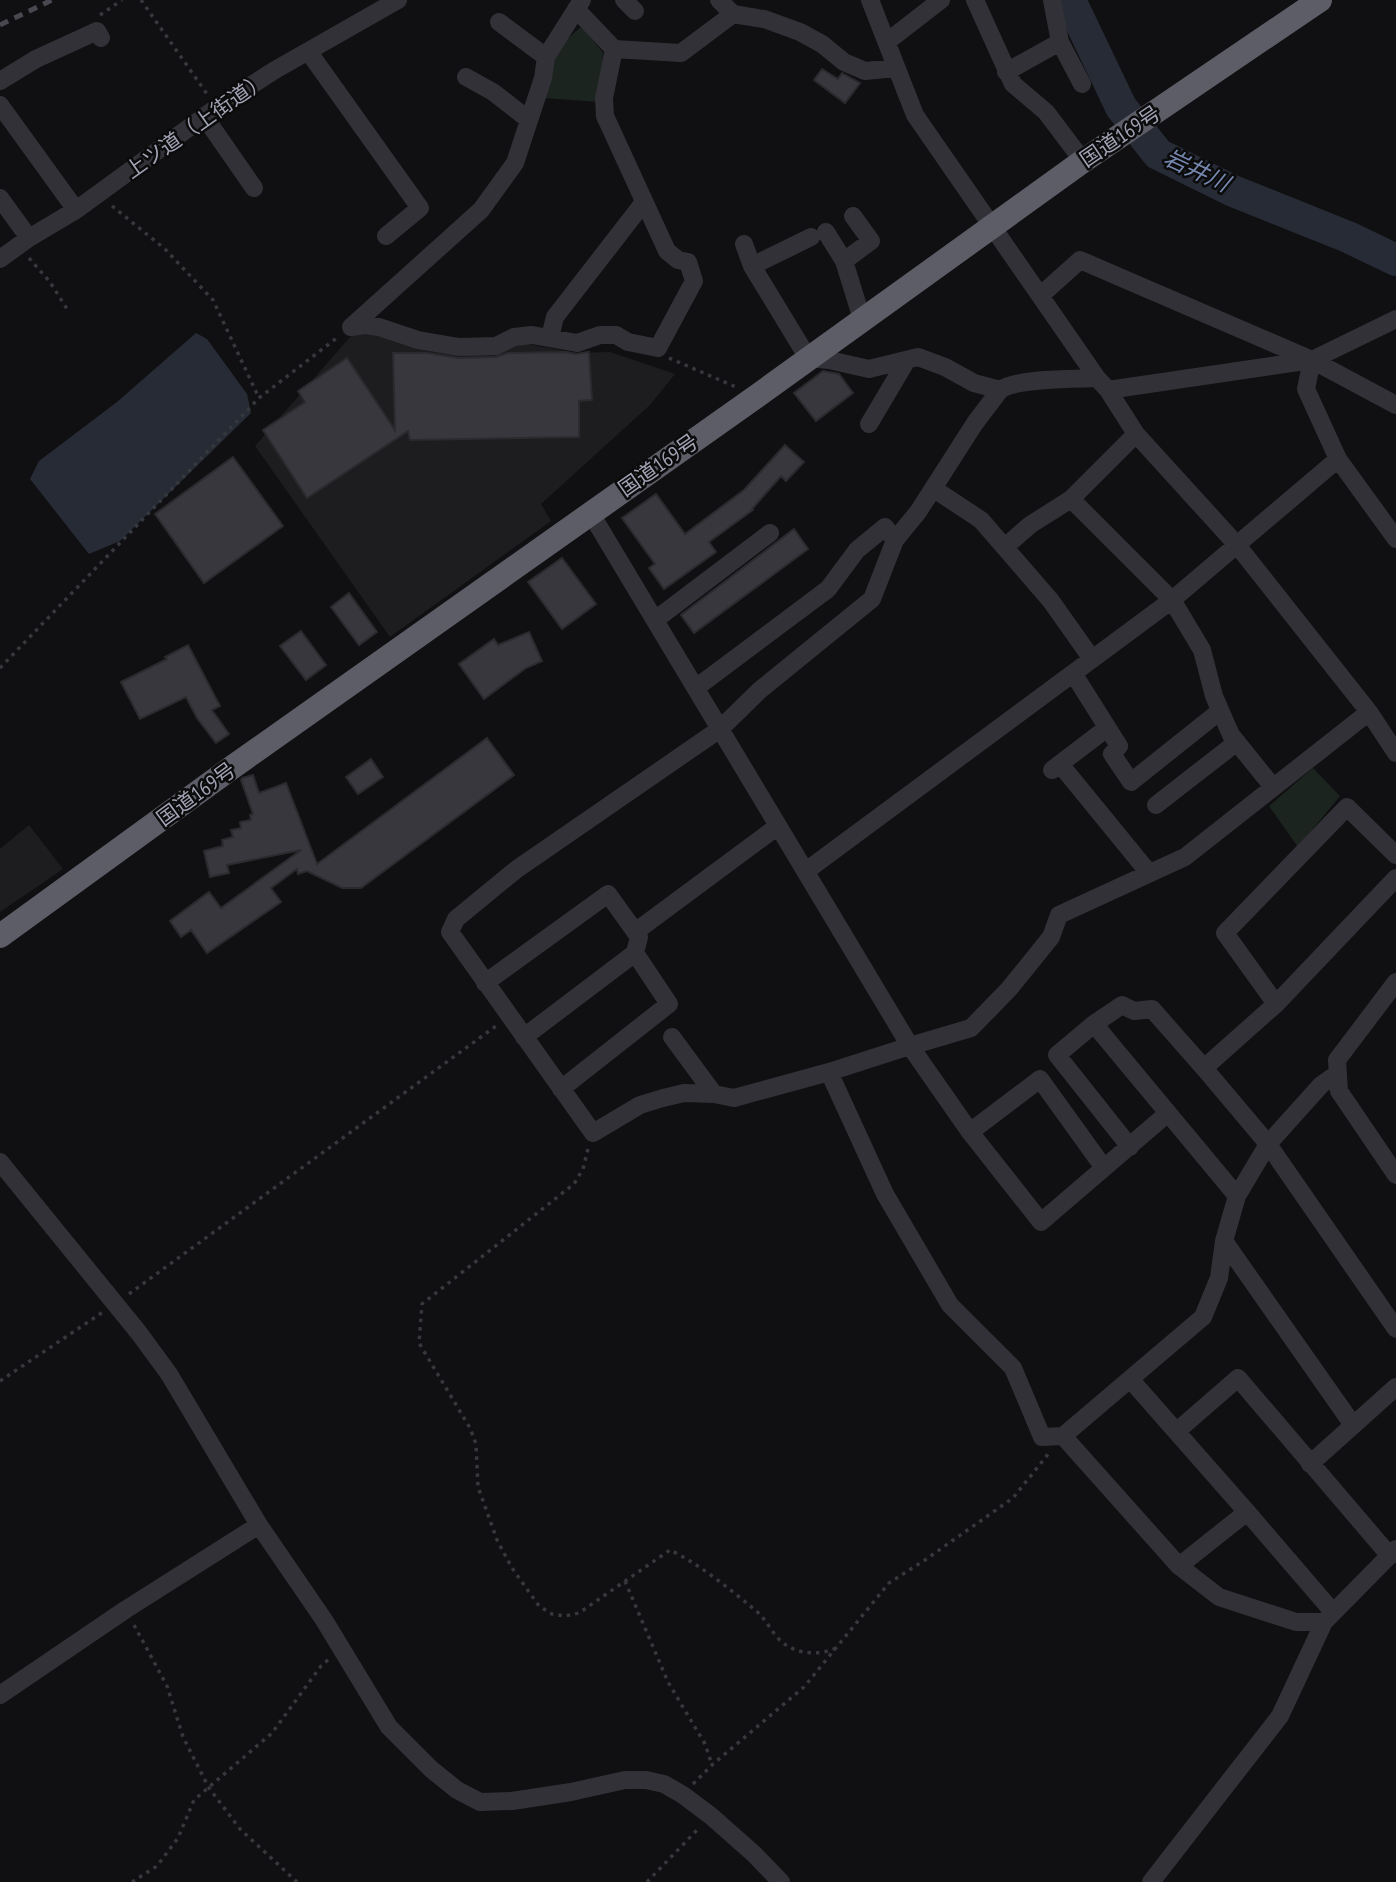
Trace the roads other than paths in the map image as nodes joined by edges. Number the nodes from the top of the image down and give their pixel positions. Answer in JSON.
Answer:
{"nodes":[{"id":1,"x":398,"y":0,"type":"edge"},
{"id":2,"x":719,"y":0,"type":"edge"},
{"id":3,"x":870,"y":0,"type":"edge"},
{"id":4,"x":941,"y":0,"type":"edge"},
{"id":5,"x":975,"y":0,"type":"edge"},
{"id":6,"x":1052,"y":0,"type":"edge"},
{"id":7,"x":1320,"y":0,"type":"edge"},
{"id":8,"x":579,"y":5,"type":"edge"},
{"id":9,"x":733,"y":14,"type":"junction"},
{"id":10,"x":499,"y":22,"type":"dead end"},
{"id":11,"x":102,"y":37,"type":"dead end"},
{"id":12,"x":888,"y":41,"type":"junction"},
{"id":13,"x":1060,"y":42,"type":"junction"},
{"id":14,"x":614,"y":48,"type":"junction"},
{"id":15,"x":308,"y":51,"type":"junction"},
{"id":16,"x":546,"y":57,"type":"junction"},
{"id":17,"x":897,"y":68,"type":"junction"},
{"id":18,"x":1006,"y":72,"type":"junction"},
{"id":19,"x":466,"y":77,"type":"dead end"},
{"id":20,"x":0,"y":81,"type":"edge"},
{"id":21,"x":1082,"y":84,"type":"dead end"},
{"id":22,"x":0,"y":105,"type":"edge"},
{"id":23,"x":210,"y":112,"type":"junction"},
{"id":24,"x":529,"y":120,"type":"junction"},
{"id":25,"x":1083,"y":161,"type":"junction"},
{"id":26,"x":254,"y":188,"type":"dead end"},
{"id":27,"x":0,"y":198,"type":"edge"},
{"id":28,"x":644,"y":202,"type":"junction"},
{"id":29,"x":76,"y":210,"type":"junction"},
{"id":30,"x":853,"y":216,"type":"dead end"},
{"id":31,"x":992,"y":227,"type":"junction"},
{"id":32,"x":386,"y":236,"type":"dead end"},
{"id":33,"x":23,"y":242,"type":"junction"},
{"id":34,"x":744,"y":244,"type":"dead end"},
{"id":35,"x":0,"y":259,"type":"edge"},
{"id":36,"x":844,"y":261,"type":"junction"},
{"id":37,"x":752,"y":266,"type":"junction"},
{"id":38,"x":1041,"y":295,"type":"junction"},
{"id":39,"x":862,"y":318,"type":"junction"},
{"id":40,"x":1396,"y":319,"type":"edge"},
{"id":41,"x":550,"y":337,"type":"junction"},
{"id":42,"x":808,"y":358,"type":"junction"},
{"id":43,"x":907,"y":360,"type":"junction"},
{"id":44,"x":1312,"y":360,"type":"junction"},
{"id":45,"x":1102,"y":384,"type":"junction"},
{"id":46,"x":1000,"y":390,"type":"junction"},
{"id":47,"x":1396,"y":405,"type":"edge"},
{"id":48,"x":869,"y":424,"type":"dead end"},
{"id":49,"x":1136,"y":434,"type":"junction"},
{"id":50,"x":1338,"y":458,"type":"junction"},
{"id":51,"x":934,"y":489,"type":"junction"},
{"id":52,"x":1071,"y":499,"type":"junction"},
{"id":53,"x":590,"y":512,"type":"junction"},
{"id":54,"x":770,"y":533,"type":"dead end"},
{"id":55,"x":1396,"y":539,"type":"edge"},
{"id":56,"x":895,"y":540,"type":"junction"},
{"id":57,"x":1237,"y":545,"type":"junction"},
{"id":58,"x":1004,"y":547,"type":"junction"},
{"id":59,"x":1172,"y":600,"type":"junction"},
{"id":60,"x":656,"y":620,"type":"junction"},
{"id":61,"x":1093,"y":659,"type":"junction"},
{"id":62,"x":1073,"y":673,"type":"junction"},
{"id":63,"x":697,"y":687,"type":"junction"},
{"id":64,"x":1220,"y":711,"type":"junction"},
{"id":65,"x":1369,"y":712,"type":"junction"},
{"id":66,"x":1107,"y":728,"type":"junction"},
{"id":67,"x":720,"y":729,"type":"junction"},
{"id":68,"x":1237,"y":742,"type":"junction"},
{"id":69,"x":1396,"y":753,"type":"edge"},
{"id":70,"x":1273,"y":787,"type":"junction"},
{"id":71,"x":1156,"y":805,"type":"dead end"},
{"id":72,"x":778,"y":826,"type":"junction"},
{"id":73,"x":1396,"y":855,"type":"edge"},
{"id":74,"x":806,"y":871,"type":"junction"},
{"id":75,"x":1149,"y":873,"type":"junction"},
{"id":76,"x":1396,"y":877,"type":"edge"},
{"id":77,"x":635,"y":932,"type":"junction"},
{"id":78,"x":0,"y":936,"type":"edge"},
{"id":79,"x":635,"y":953,"type":"junction"},
{"id":80,"x":1396,"y":982,"type":"edge"},
{"id":81,"x":485,"y":983,"type":"junction"},
{"id":82,"x":1276,"y":1004,"type":"junction"},
{"id":83,"x":1094,"y":1024,"type":"junction"},
{"id":84,"x":524,"y":1037,"type":"junction"},
{"id":85,"x":672,"y":1037,"type":"dead end"},
{"id":86,"x":910,"y":1046,"type":"junction"},
{"id":87,"x":1204,"y":1068,"type":"junction"},
{"id":88,"x":829,"y":1072,"type":"junction"},
{"id":89,"x":1338,"y":1073,"type":"junction"},
{"id":90,"x":561,"y":1089,"type":"junction"},
{"id":91,"x":714,"y":1094,"type":"junction"},
{"id":92,"x":1168,"y":1113,"type":"junction"},
{"id":93,"x":970,"y":1132,"type":"junction"},
{"id":94,"x":1268,"y":1144,"type":"junction"},
{"id":95,"x":1130,"y":1147,"type":"junction"},
{"id":96,"x":0,"y":1162,"type":"edge"},
{"id":97,"x":1104,"y":1168,"type":"junction"},
{"id":98,"x":1396,"y":1175,"type":"edge"},
{"id":99,"x":1237,"y":1196,"type":"junction"},
{"id":100,"x":1224,"y":1241,"type":"junction"},
{"id":101,"x":1396,"y":1329,"type":"edge"},
{"id":102,"x":1130,"y":1380,"type":"junction"},
{"id":103,"x":1396,"y":1387,"type":"edge"},
{"id":104,"x":1353,"y":1425,"type":"junction"},
{"id":105,"x":1177,"y":1431,"type":"junction"},
{"id":106,"x":1063,"y":1436,"type":"junction"},
{"id":107,"x":1310,"y":1464,"type":"junction"},
{"id":108,"x":1247,"y":1511,"type":"junction"},
{"id":109,"x":259,"y":1524,"type":"junction"},
{"id":110,"x":1393,"y":1553,"type":"edge"},
{"id":111,"x":1179,"y":1566,"type":"junction"},
{"id":112,"x":1328,"y":1617,"type":"junction"},
{"id":113,"x":0,"y":1695,"type":"edge"},
{"id":114,"x":781,"y":1882,"type":"edge"},
{"id":115,"x":1151,"y":1882,"type":"edge"}],
"edges":[{"from":1,"to":15,"type":"street","name":"上ツ道（上街道）"},
{"from":2,"to":9,"type":"street"},
{"from":3,"to":12,"type":"street"},
{"from":4,"to":12,"type":"street"},
{"from":5,"to":18,"type":"street"},
{"from":6,"to":13,"type":"street"},
{"from":7,"to":25,"type":"highway","name":"国道169号"},
{"from":8,"to":14,"type":"street"},
{"from":8,"to":16,"type":"street"},
{"from":9,"to":14,"type":"street"},
{"from":9,"to":17,"type":"street"},
{"from":10,"to":16,"type":"street"},
{"from":11,"to":20,"type":"street"},
{"from":12,"to":17,"type":"street"},
{"from":13,"to":18,"type":"street"},
{"from":13,"to":21,"type":"street"},
{"from":14,"to":28,"type":"street"},
{"from":15,"to":23,"type":"street","name":"上ツ道（上街道）"},
{"from":15,"to":32,"type":"street"},
{"from":16,"to":24,"type":"street"},
{"from":17,"to":31,"type":"street"},
{"from":18,"to":25,"type":"street"},
{"from":19,"to":24,"type":"street"},
{"from":22,"to":29,"type":"street"},
{"from":23,"to":26,"type":"street"},
{"from":23,"to":29,"type":"street","name":"上ツ道（上街道）"},
{"from":24,"to":41,"type":"street"},
{"from":25,"to":31,"type":"highway","name":"国道169号"},
{"from":27,"to":33,"type":"street"},
{"from":28,"to":41,"type":"street"},
{"from":28,"to":41,"type":"street"},
{"from":29,"to":33,"type":"street","name":"上ツ道（上街道）"},
{"from":30,"to":36,"type":"street"},
{"from":31,"to":38,"type":"street"},
{"from":31,"to":39,"type":"highway","name":"国道169号"},
{"from":33,"to":35,"type":"street","name":"上ツ道（上街道）"},
{"from":34,"to":37,"type":"street"},
{"from":36,"to":37,"type":"street"},
{"from":36,"to":39,"type":"street"},
{"from":37,"to":42,"type":"street"},
{"from":38,"to":44,"type":"street"},
{"from":38,"to":45,"type":"street"},
{"from":39,"to":42,"type":"highway","name":"国道169号"},
{"from":40,"to":44,"type":"street"},
{"from":42,"to":43,"type":"street"},
{"from":42,"to":53,"type":"highway","name":"国道169号"},
{"from":43,"to":46,"type":"street"},
{"from":43,"to":48,"type":"street"},
{"from":44,"to":45,"type":"street"},
{"from":44,"to":47,"type":"street"},
{"from":44,"to":50,"type":"street"},
{"from":45,"to":46,"type":"street"},
{"from":45,"to":49,"type":"street"},
{"from":46,"to":51,"type":"street"},
{"from":49,"to":52,"type":"street"},
{"from":49,"to":57,"type":"street"},
{"from":50,"to":55,"type":"street"},
{"from":50,"to":57,"type":"street"},
{"from":51,"to":56,"type":"street"},
{"from":51,"to":58,"type":"street"},
{"from":52,"to":58,"type":"street"},
{"from":52,"to":59,"type":"street"},
{"from":53,"to":60,"type":"street"},
{"from":53,"to":78,"type":"highway","name":"国道169号"},
{"from":54,"to":60,"type":"street"},
{"from":56,"to":63,"type":"street"},
{"from":56,"to":67,"type":"street"},
{"from":57,"to":59,"type":"street"},
{"from":57,"to":65,"type":"street"},
{"from":58,"to":61,"type":"street"},
{"from":59,"to":61,"type":"street"},
{"from":59,"to":64,"type":"street"},
{"from":60,"to":63,"type":"street"},
{"from":61,"to":62,"type":"street"},
{"from":62,"to":66,"type":"street"},
{"from":62,"to":74,"type":"street"},
{"from":63,"to":67,"type":"street"},
{"from":64,"to":66,"type":"street"},
{"from":64,"to":68,"type":"street"},
{"from":65,"to":69,"type":"street"},
{"from":65,"to":70,"type":"street"},
{"from":66,"to":75,"type":"street"},
{"from":67,"to":72,"type":"street"},
{"from":67,"to":81,"type":"street"},
{"from":68,"to":70,"type":"street"},
{"from":68,"to":71,"type":"street"},
{"from":70,"to":75,"type":"street"},
{"from":72,"to":74,"type":"street"},
{"from":72,"to":77,"type":"street"},
{"from":73,"to":82,"type":"street"},
{"from":74,"to":86,"type":"street"},
{"from":75,"to":86,"type":"street"},
{"from":76,"to":82,"type":"street"},
{"from":77,"to":79,"type":"street"},
{"from":77,"to":81,"type":"street"},
{"from":79,"to":84,"type":"street"},
{"from":79,"to":90,"type":"street"},
{"from":80,"to":89,"type":"street"},
{"from":81,"to":84,"type":"street"},
{"from":82,"to":87,"type":"street"},
{"from":83,"to":87,"type":"street"},
{"from":83,"to":92,"type":"street"},
{"from":83,"to":95,"type":"street"},
{"from":84,"to":90,"type":"street"},
{"from":85,"to":91,"type":"street"},
{"from":86,"to":88,"type":"street"},
{"from":86,"to":93,"type":"street"},
{"from":87,"to":94,"type":"street"},
{"from":88,"to":91,"type":"street"},
{"from":88,"to":106,"type":"street"},
{"from":89,"to":94,"type":"street"},
{"from":89,"to":98,"type":"street"},
{"from":90,"to":91,"type":"street"},
{"from":92,"to":95,"type":"street"},
{"from":92,"to":99,"type":"street"},
{"from":93,"to":97,"type":"street"},
{"from":93,"to":97,"type":"street"},
{"from":94,"to":99,"type":"street"},
{"from":94,"to":101,"type":"street"},
{"from":95,"to":97,"type":"street"},
{"from":96,"to":109,"type":"street"},
{"from":99,"to":100,"type":"street"},
{"from":100,"to":102,"type":"street"},
{"from":100,"to":104,"type":"street"},
{"from":102,"to":105,"type":"street"},
{"from":102,"to":106,"type":"street"},
{"from":103,"to":104,"type":"street"},
{"from":104,"to":107,"type":"street"},
{"from":105,"to":107,"type":"street"},
{"from":105,"to":108,"type":"street"},
{"from":106,"to":111,"type":"street"},
{"from":107,"to":110,"type":"street"},
{"from":108,"to":111,"type":"street"},
{"from":108,"to":112,"type":"street"},
{"from":109,"to":113,"type":"street"},
{"from":109,"to":114,"type":"street"},
{"from":110,"to":112,"type":"street"},
{"from":111,"to":112,"type":"street"},
{"from":112,"to":115,"type":"street"}]}
